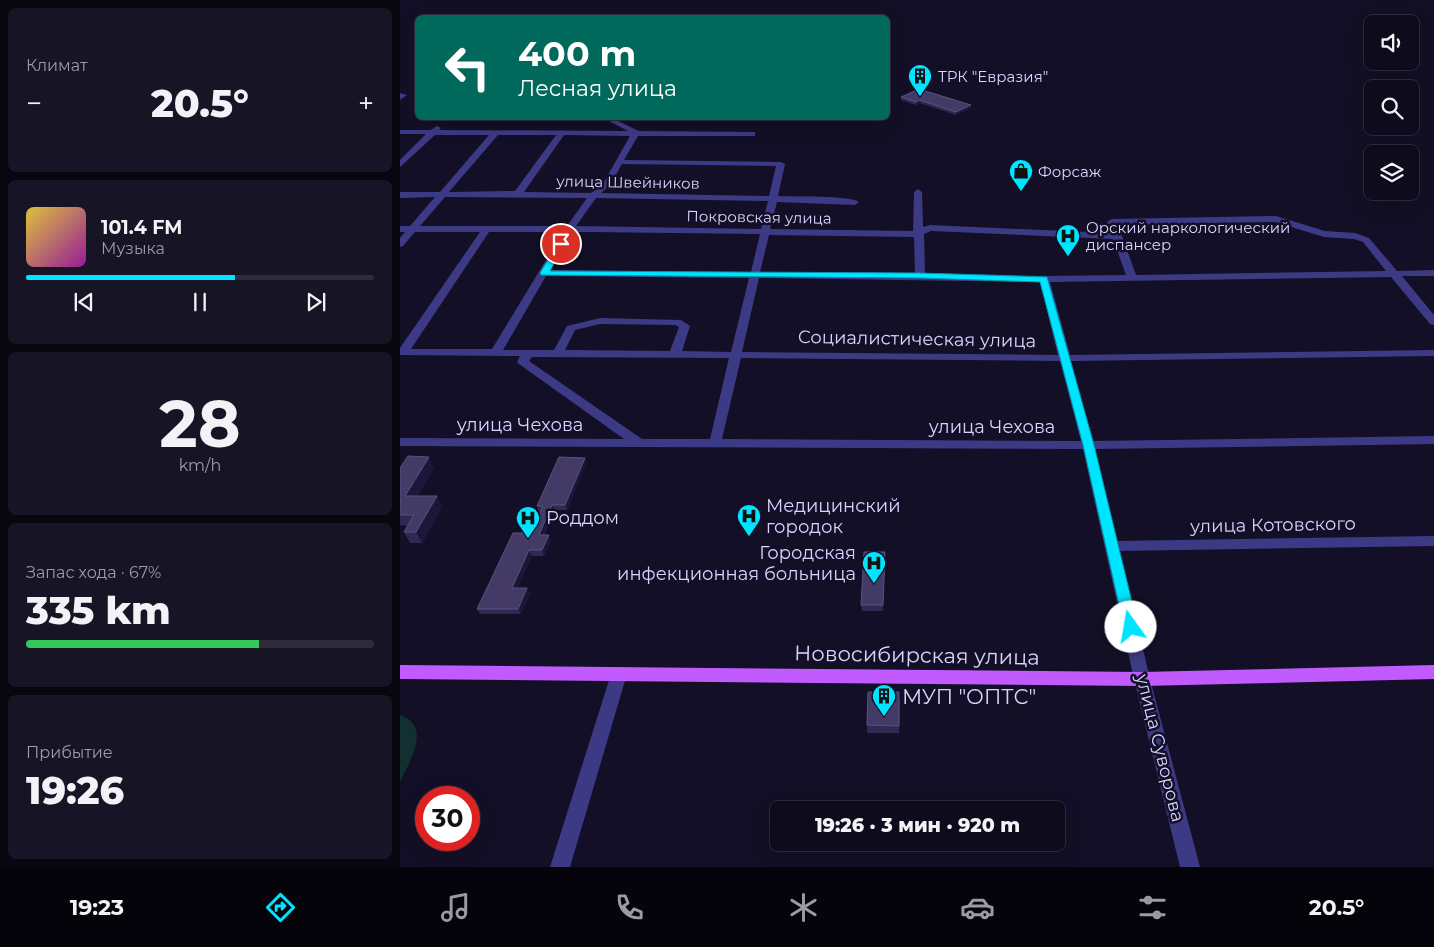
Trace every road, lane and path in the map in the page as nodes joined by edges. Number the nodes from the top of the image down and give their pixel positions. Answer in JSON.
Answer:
{"nodes":[{"id":1,"x":611,"y":120,"type":"edge"},
{"id":2,"x":442,"y":123,"type":"dead end"},
{"id":3,"x":400,"y":132,"type":"edge"},
{"id":4,"x":434,"y":132,"type":"junction"},
{"id":5,"x":496,"y":132,"type":"junction"},
{"id":6,"x":562,"y":132,"type":"junction"},
{"id":7,"x":636,"y":132,"type":"junction"},
{"id":8,"x":752,"y":134,"type":"dead end"},
{"id":9,"x":620,"y":162,"type":"junction"},
{"id":10,"x":400,"y":165,"type":"edge"},
{"id":11,"x":918,"y":192,"type":"dead end"},
{"id":12,"x":518,"y":194,"type":"junction"},
{"id":13,"x":400,"y":195,"type":"edge"},
{"id":14,"x":594,"y":195,"type":"junction"},
{"id":15,"x":440,"y":196,"type":"junction"},
{"id":16,"x":772,"y":199,"type":"junction"},
{"id":17,"x":855,"y":202,"type":"dead end"},
{"id":18,"x":400,"y":229,"type":"edge"},
{"id":19,"x":412,"y":229,"type":"junction"},
{"id":20,"x":486,"y":230,"type":"junction"},
{"id":21,"x":569,"y":230,"type":"junction"},
{"id":22,"x":764,"y":232,"type":"junction"},
{"id":23,"x":919,"y":232,"type":"junction"},
{"id":24,"x":1116,"y":236,"type":"junction"},
{"id":25,"x":400,"y":244,"type":"edge"},
{"id":26,"x":1434,"y":272,"type":"edge"},
{"id":27,"x":544,"y":273,"type":"junction"},
{"id":28,"x":1394,"y":273,"type":"junction"},
{"id":29,"x":754,"y":276,"type":"junction"},
{"id":30,"x":920,"y":276,"type":"junction"},
{"id":31,"x":1132,"y":277,"type":"junction"},
{"id":32,"x":1044,"y":279,"type":"junction"},
{"id":33,"x":1434,"y":322,"type":"edge"},
{"id":34,"x":401,"y":352,"type":"edge"},
{"id":35,"x":495,"y":353,"type":"junction"},
{"id":36,"x":528,"y":353,"type":"junction"},
{"id":37,"x":1434,"y":353,"type":"edge"},
{"id":38,"x":558,"y":354,"type":"junction"},
{"id":39,"x":675,"y":354,"type":"junction"},
{"id":40,"x":736,"y":354,"type":"junction"},
{"id":41,"x":1066,"y":358,"type":"junction"},
{"id":42,"x":1434,"y":440,"type":"edge"},
{"id":43,"x":400,"y":442,"type":"edge"},
{"id":44,"x":639,"y":443,"type":"junction"},
{"id":45,"x":715,"y":443,"type":"junction"},
{"id":46,"x":1088,"y":445,"type":"junction"},
{"id":47,"x":1434,"y":541,"type":"edge"},
{"id":48,"x":1113,"y":546,"type":"junction"},
{"id":49,"x":400,"y":672,"type":"edge"},
{"id":50,"x":1434,"y":672,"type":"edge"},
{"id":51,"x":618,"y":674,"type":"junction"},
{"id":52,"x":1142,"y":679,"type":"junction"},
{"id":53,"x":560,"y":867,"type":"edge"},
{"id":54,"x":1190,"y":867,"type":"edge"}],
"edges":[{"from":1,"to":7,"type":"street"},
{"from":2,"to":4,"type":"street"},
{"from":3,"to":4,"type":"street"},
{"from":4,"to":5,"type":"street"},
{"from":4,"to":10,"type":"street"},
{"from":5,"to":6,"type":"street"},
{"from":5,"to":15,"type":"street"},
{"from":6,"to":7,"type":"street"},
{"from":6,"to":12,"type":"street"},
{"from":7,"to":8,"type":"street"},
{"from":7,"to":9,"type":"street"},
{"from":9,"to":14,"type":"street"},
{"from":9,"to":16,"type":"street"},
{"from":11,"to":23,"type":"street"},
{"from":12,"to":14,"type":"street","name":"улица Швейников"},
{"from":12,"to":15,"type":"street","name":"улица Швейников"},
{"from":13,"to":15,"type":"street","name":"улица Швейников"},
{"from":14,"to":16,"type":"street","name":"улица Швейников"},
{"from":14,"to":21,"type":"street"},
{"from":15,"to":19,"type":"street"},
{"from":16,"to":17,"type":"street","name":"улица Швейников"},
{"from":16,"to":22,"type":"street"},
{"from":18,"to":19,"type":"street","name":"Покровская улица"},
{"from":19,"to":20,"type":"street","name":"Покровская улица"},
{"from":19,"to":25,"type":"street"},
{"from":20,"to":21,"type":"street","name":"Покровская улица"},
{"from":20,"to":34,"type":"street"},
{"from":21,"to":22,"type":"street","name":"Покровская улица"},
{"from":21,"to":27,"type":"street"},
{"from":22,"to":23,"type":"street","name":"Покровская улица"},
{"from":22,"to":29,"type":"street"},
{"from":23,"to":24,"type":"street","name":"Покровская улица"},
{"from":23,"to":30,"type":"street"},
{"from":24,"to":28,"type":"street"},
{"from":24,"to":31,"type":"street"},
{"from":26,"to":28,"type":"street"},
{"from":27,"to":29,"type":"street"},
{"from":27,"to":35,"type":"street"},
{"from":28,"to":31,"type":"street"},
{"from":28,"to":33,"type":"street"},
{"from":29,"to":30,"type":"street"},
{"from":29,"to":40,"type":"street"},
{"from":30,"to":32,"type":"street"},
{"from":31,"to":32,"type":"street"},
{"from":32,"to":41,"type":"street","name":"улица Суворова"},
{"from":34,"to":35,"type":"street","name":"Социалистическая улица"},
{"from":35,"to":36,"type":"street","name":"Социалистическая улица"},
{"from":36,"to":38,"type":"street","name":"Социалистическая улица"},
{"from":36,"to":44,"type":"street","name":"улица Чехова"},
{"from":37,"to":41,"type":"street","name":"Социалистическая улица"},
{"from":38,"to":39,"type":"street","name":"Социалистическая улица"},
{"from":38,"to":39,"type":"street"},
{"from":39,"to":40,"type":"street","name":"Социалистическая улица"},
{"from":40,"to":41,"type":"street","name":"Социалистическая улица"},
{"from":40,"to":45,"type":"street"},
{"from":41,"to":46,"type":"street","name":"улица Суворова"},
{"from":42,"to":46,"type":"street","name":"улица Чехова"},
{"from":43,"to":44,"type":"street","name":"улица Чехова"},
{"from":44,"to":45,"type":"street","name":"улица Чехова"},
{"from":45,"to":46,"type":"street","name":"улица Чехова"},
{"from":46,"to":48,"type":"street","name":"улица Суворова"},
{"from":47,"to":48,"type":"street","name":"улица Котовского"},
{"from":48,"to":52,"type":"street","name":"улица Суворова"},
{"from":49,"to":51,"type":"main road","name":"Новосибирская улица"},
{"from":50,"to":52,"type":"main road","name":"Новосибирская улица"},
{"from":51,"to":52,"type":"main road","name":"Новосибирская улица"},
{"from":51,"to":53,"type":"street"},
{"from":52,"to":54,"type":"street","name":"улица Суворова"}]}
